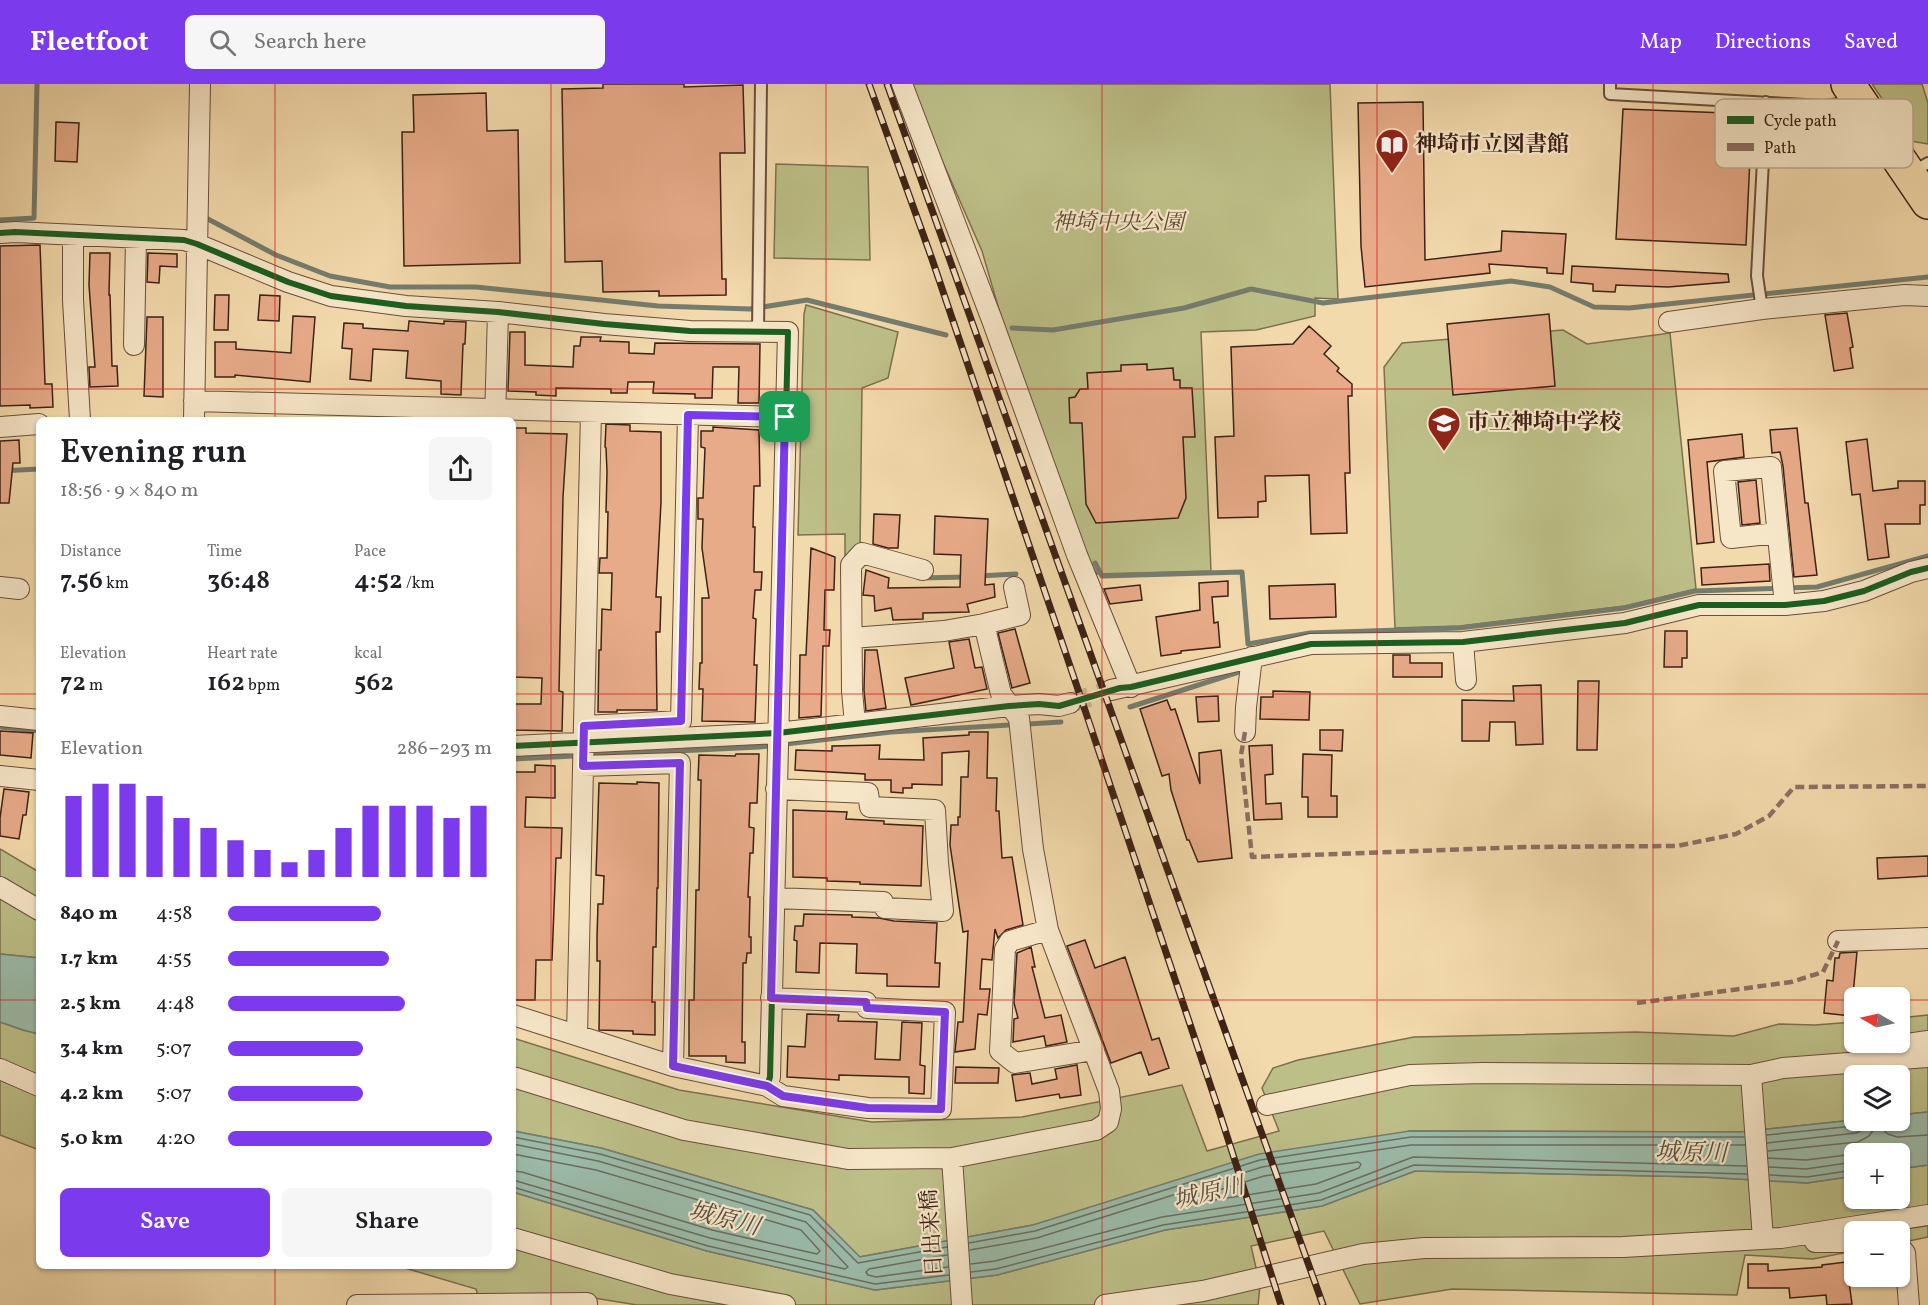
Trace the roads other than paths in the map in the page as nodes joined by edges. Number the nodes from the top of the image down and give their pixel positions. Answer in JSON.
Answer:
{"nodes":[{"id":1,"x":200,"y":84,"type":"edge"},
{"id":2,"x":761,"y":84,"type":"edge"},
{"id":3,"x":902,"y":84,"type":"edge"},
{"id":4,"x":1610,"y":84,"type":"edge"},
{"id":5,"x":1715,"y":99,"type":"edge"},
{"id":6,"x":1763,"y":168,"type":"edge"},
{"id":7,"x":1918,"y":169,"type":"edge"},
{"id":8,"x":1928,"y":202,"type":"edge"},
{"id":9,"x":0,"y":233,"type":"edge"},
{"id":10,"x":73,"y":235,"type":"junction"},
{"id":11,"x":136,"y":238,"type":"junction"},
{"id":12,"x":197,"y":244,"type":"junction"},
{"id":13,"x":1928,"y":296,"type":"edge"},
{"id":14,"x":1762,"y":309,"type":"junction"},
{"id":15,"x":498,"y":312,"type":"junction"},
{"id":16,"x":1669,"y":322,"type":"dead end"},
{"id":17,"x":758,"y":324,"type":"junction"},
{"id":18,"x":134,"y":345,"type":"dead end"},
{"id":19,"x":194,"y":411,"type":"edge"},
{"id":20,"x":301,"y":412,"type":"edge"},
{"id":21,"x":591,"y":412,"type":"junction"},
{"id":22,"x":397,"y":413,"type":"edge"},
{"id":23,"x":495,"y":415,"type":"edge"},
{"id":24,"x":688,"y":415,"type":"junction"},
{"id":25,"x":80,"y":417,"type":"edge"},
{"id":26,"x":785,"y":417,"type":"junction"},
{"id":27,"x":36,"y":424,"type":"edge"},
{"id":28,"x":0,"y":427,"type":"edge"},
{"id":29,"x":1777,"y":533,"type":"dead end"},
{"id":30,"x":1928,"y":568,"type":"edge"},
{"id":31,"x":923,"y":570,"type":"dead end"},
{"id":32,"x":1014,"y":587,"type":"dead end"},
{"id":33,"x":1784,"y":594,"type":"junction"},
{"id":34,"x":984,"y":624,"type":"junction"},
{"id":35,"x":852,"y":638,"type":"junction"},
{"id":36,"x":1463,"y":642,"type":"junction"},
{"id":37,"x":1252,"y":657,"type":"junction"},
{"id":38,"x":1466,"y":680,"type":"dead end"},
{"id":39,"x":1131,"y":687,"type":"junction"},
{"id":40,"x":1111,"y":690,"type":"tunnel mouth"},
{"id":41,"x":1070,"y":702,"type":"tunnel mouth"},
{"id":42,"x":0,"y":716,"type":"edge"},
{"id":43,"x":1016,"y":718,"type":"junction"},
{"id":44,"x":36,"y":720,"type":"edge"},
{"id":45,"x":855,"y":724,"type":"junction"},
{"id":46,"x":1245,"y":732,"type":"dead end"},
{"id":47,"x":778,"y":741,"type":"junction"},
{"id":48,"x":516,"y":746,"type":"edge"},
{"id":49,"x":584,"y":746,"type":"junction"},
{"id":50,"x":0,"y":776,"type":"edge"},
{"id":51,"x":36,"y":780,"type":"edge"},
{"id":52,"x":776,"y":789,"type":"junction"},
{"id":53,"x":0,"y":887,"type":"edge"},
{"id":54,"x":774,"y":898,"type":"junction"},
{"id":55,"x":36,"y":908,"type":"edge"},
{"id":56,"x":1048,"y":930,"type":"junction"},
{"id":57,"x":1928,"y":938,"type":"edge"},
{"id":58,"x":1838,"y":941,"type":"dead end"},
{"id":59,"x":771,"y":998,"type":"junction"},
{"id":60,"x":516,"y":1016,"type":"edge"},
{"id":61,"x":577,"y":1035,"type":"junction"},
{"id":62,"x":1928,"y":1041,"type":"edge"},
{"id":63,"x":1094,"y":1050,"type":"junction"},
{"id":64,"x":1928,"y":1056,"type":"edge"},
{"id":65,"x":673,"y":1066,"type":"junction"},
{"id":66,"x":1783,"y":1068,"type":"junction"},
{"id":67,"x":0,"y":1070,"type":"edge"},
{"id":68,"x":1750,"y":1075,"type":"junction"},
{"id":69,"x":516,"y":1078,"type":"edge"},
{"id":70,"x":36,"y":1085,"type":"edge"},
{"id":71,"x":767,"y":1086,"type":"junction"},
{"id":72,"x":1267,"y":1105,"type":"dead end"},
{"id":73,"x":952,"y":1158,"type":"junction"},
{"id":74,"x":1928,"y":1215,"type":"edge"},
{"id":75,"x":1772,"y":1238,"type":"junction"},
{"id":76,"x":516,"y":1239,"type":"edge"},
{"id":77,"x":1844,"y":1242,"type":"edge"},
{"id":78,"x":1908,"y":1287,"type":"edge"},
{"id":79,"x":587,"y":1304,"type":"edge"},
{"id":80,"x":357,"y":1305,"type":"edge"},
{"id":81,"x":785,"y":1305,"type":"edge"},
{"id":82,"x":962,"y":1305,"type":"edge"},
{"id":83,"x":1105,"y":1305,"type":"edge"},
{"id":84,"x":1909,"y":1305,"type":"edge"}],
"edges":[{"from":1,"to":12,"type":"street"},
{"from":2,"to":17,"type":"lane"},
{"from":3,"to":39,"type":"street"},
{"from":4,"to":5,"type":"lane"},
{"from":6,"to":14,"type":"lane"},
{"from":7,"to":8,"type":"highway"},
{"from":9,"to":10,"type":"street"},
{"from":10,"to":11,"type":"street"},
{"from":10,"to":25,"type":"street"},
{"from":11,"to":12,"type":"street"},
{"from":11,"to":18,"type":"street"},
{"from":12,"to":15,"type":"street"},
{"from":12,"to":19,"type":"street"},
{"from":13,"to":14,"type":"street"},
{"from":14,"to":16,"type":"street"},
{"from":15,"to":17,"type":"street"},
{"from":15,"to":23,"type":"street"},
{"from":17,"to":26,"type":"street"},
{"from":19,"to":20,"type":"street"},
{"from":20,"to":22,"type":"street"},
{"from":21,"to":23,"type":"street"},
{"from":21,"to":24,"type":"street"},
{"from":21,"to":49,"type":"street"},
{"from":22,"to":23,"type":"street"},
{"from":24,"to":26,"type":"street"},
{"from":24,"to":49,"type":"street"},
{"from":26,"to":47,"type":"street"},
{"from":27,"to":28,"type":"street"},
{"from":29,"to":33,"type":"street"},
{"from":30,"to":33,"type":"street"},
{"from":31,"to":35,"type":"street"},
{"from":32,"to":34,"type":"street"},
{"from":33,"to":36,"type":"street"},
{"from":34,"to":35,"type":"street"},
{"from":34,"to":43,"type":"street"},
{"from":35,"to":45,"type":"street"},
{"from":36,"to":37,"type":"street"},
{"from":36,"to":38,"type":"street"},
{"from":37,"to":39,"type":"street"},
{"from":37,"to":46,"type":"street"},
{"from":39,"to":40,"type":"street"},
{"from":41,"to":43,"type":"street"},
{"from":42,"to":44,"type":"street"},
{"from":43,"to":45,"type":"street"},
{"from":43,"to":56,"type":"street"},
{"from":45,"to":47,"type":"street"},
{"from":47,"to":49,"type":"street"},
{"from":47,"to":52,"type":"street"},
{"from":48,"to":49,"type":"street"},
{"from":49,"to":61,"type":"street"},
{"from":49,"to":65,"type":"street"},
{"from":50,"to":51,"type":"street"},
{"from":52,"to":54,"type":"street"},
{"from":52,"to":54,"type":"street"},
{"from":53,"to":55,"type":"street"},
{"from":54,"to":59,"type":"street"},
{"from":56,"to":63,"type":"street"},
{"from":56,"to":63,"type":"street"},
{"from":57,"to":58,"type":"street"},
{"from":59,"to":71,"type":"street"},
{"from":59,"to":71,"type":"street"},
{"from":60,"to":61,"type":"street"},
{"from":61,"to":65,"type":"street"},
{"from":62,"to":66,"type":"street"},
{"from":63,"to":73,"type":"street"},
{"from":64,"to":66,"type":"street"},
{"from":65,"to":71,"type":"street"},
{"from":66,"to":68,"type":"street"},
{"from":67,"to":70,"type":"street"},
{"from":68,"to":72,"type":"street"},
{"from":68,"to":75,"type":"street"},
{"from":69,"to":73,"type":"street"},
{"from":73,"to":82,"type":"street","name":"日出来橋"},
{"from":74,"to":75,"type":"street"},
{"from":75,"to":77,"type":"street"},
{"from":75,"to":83,"type":"street"},
{"from":76,"to":81,"type":"street"},
{"from":78,"to":84,"type":"street"},
{"from":79,"to":80,"type":"street"}]}
